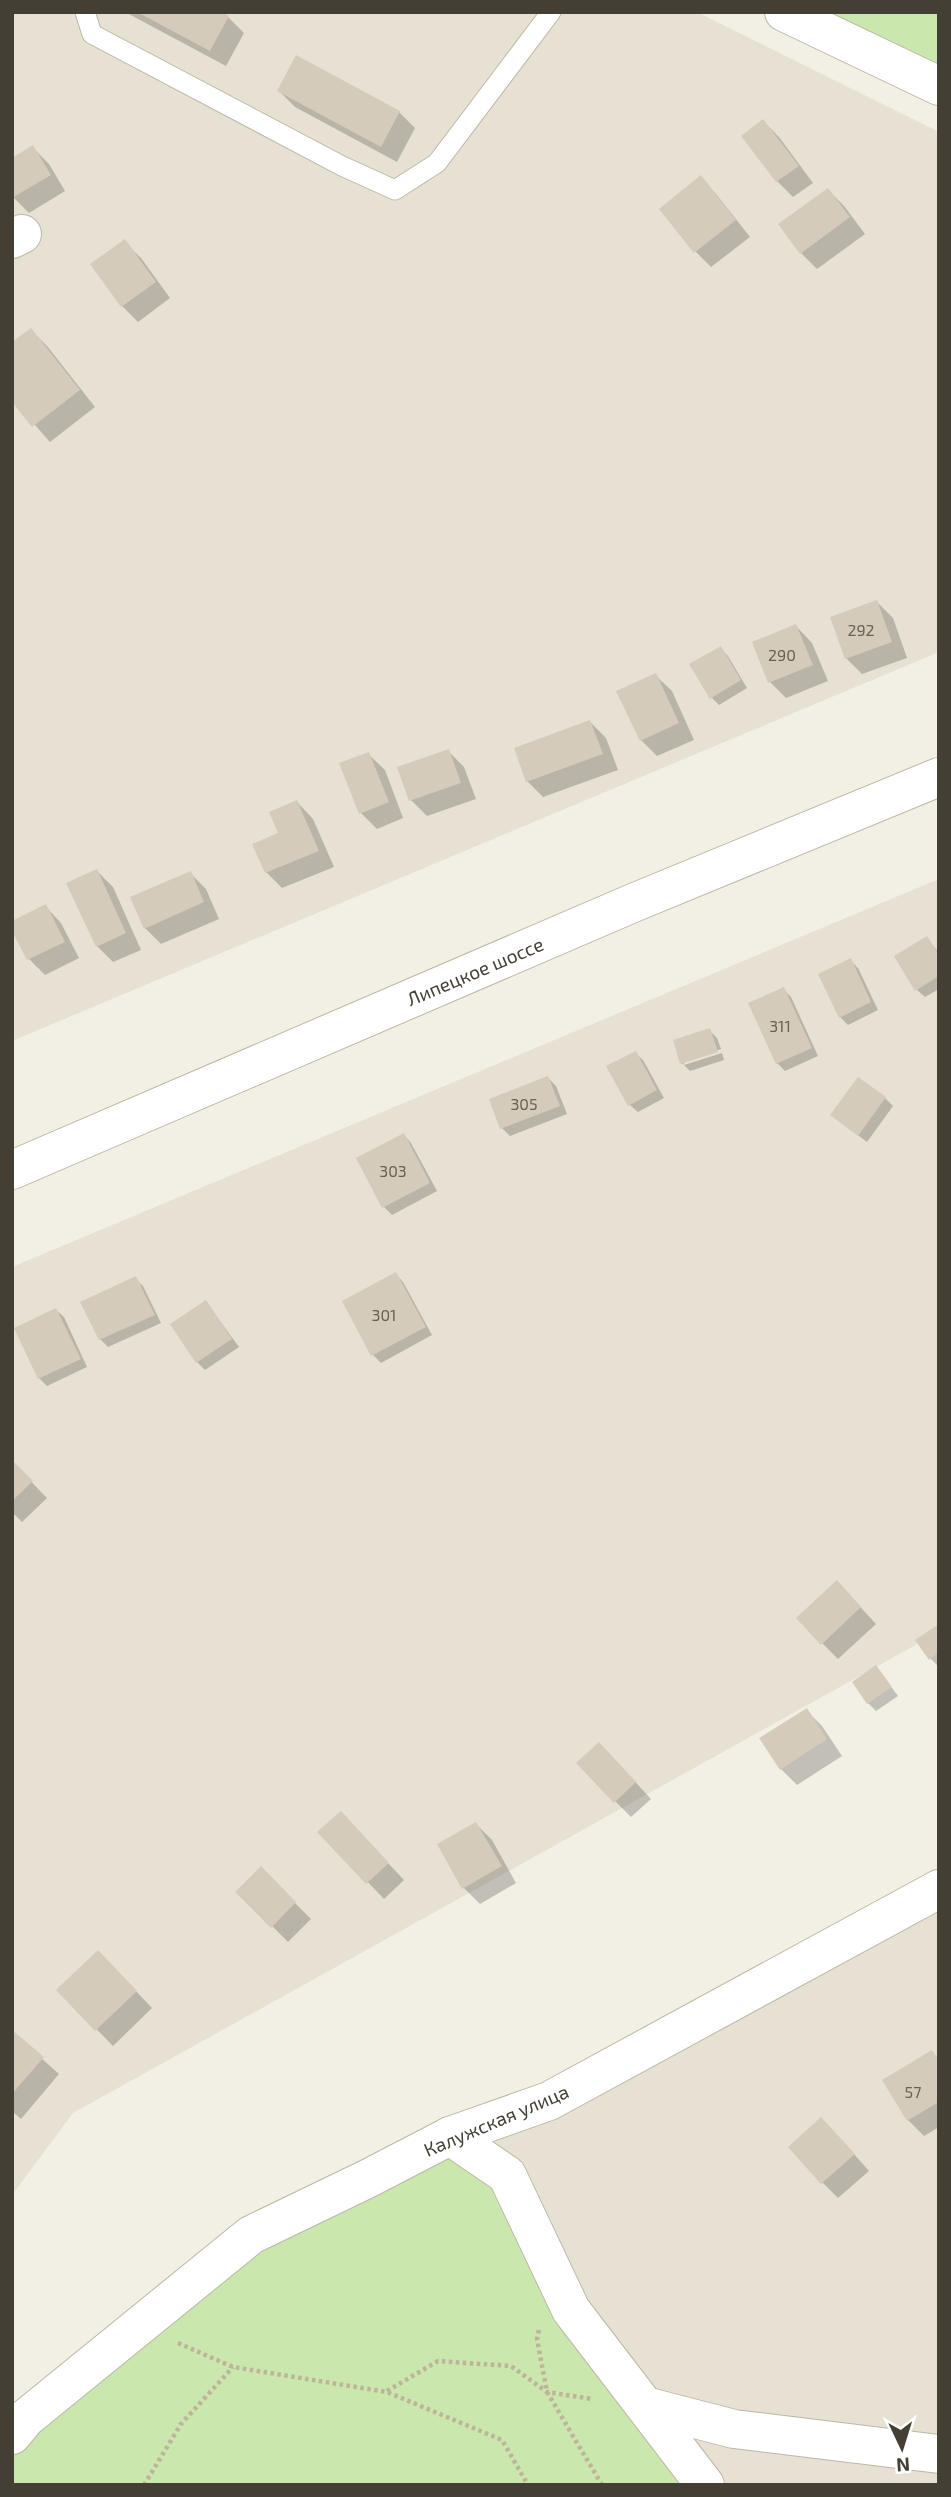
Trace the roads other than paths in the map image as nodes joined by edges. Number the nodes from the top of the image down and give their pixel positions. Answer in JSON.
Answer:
{"nodes":[{"id":1,"x":85,"y":12,"type":"edge"},
{"id":2,"x":551,"y":12,"type":"edge"},
{"id":3,"x":784,"y":12,"type":"edge"},
{"id":4,"x":939,"y":86,"type":"edge"},
{"id":5,"x":939,"y":777,"type":"edge"},
{"id":6,"x":12,"y":1170,"type":"edge"},
{"id":7,"x":939,"y":1889,"type":"edge"},
{"id":8,"x":450,"y":2136,"type":"junction"},
{"id":9,"x":645,"y":2406,"type":"junction"},
{"id":10,"x":12,"y":2435,"type":"edge"},
{"id":11,"x":939,"y":2454,"type":"edge"},
{"id":12,"x":705,"y":2485,"type":"edge"}],
"edges":[{"from":1,"to":2,"type":"lane"},
{"from":3,"to":4,"type":"street"},
{"from":5,"to":6,"type":"street","name":"Липецкое шоссе"},
{"from":7,"to":8,"type":"street","name":"Калужская улица"},
{"from":8,"to":9,"type":"street"},
{"from":8,"to":10,"type":"street","name":"Калужская улица"},
{"from":9,"to":11,"type":"street"},
{"from":9,"to":12,"type":"street"}]}
